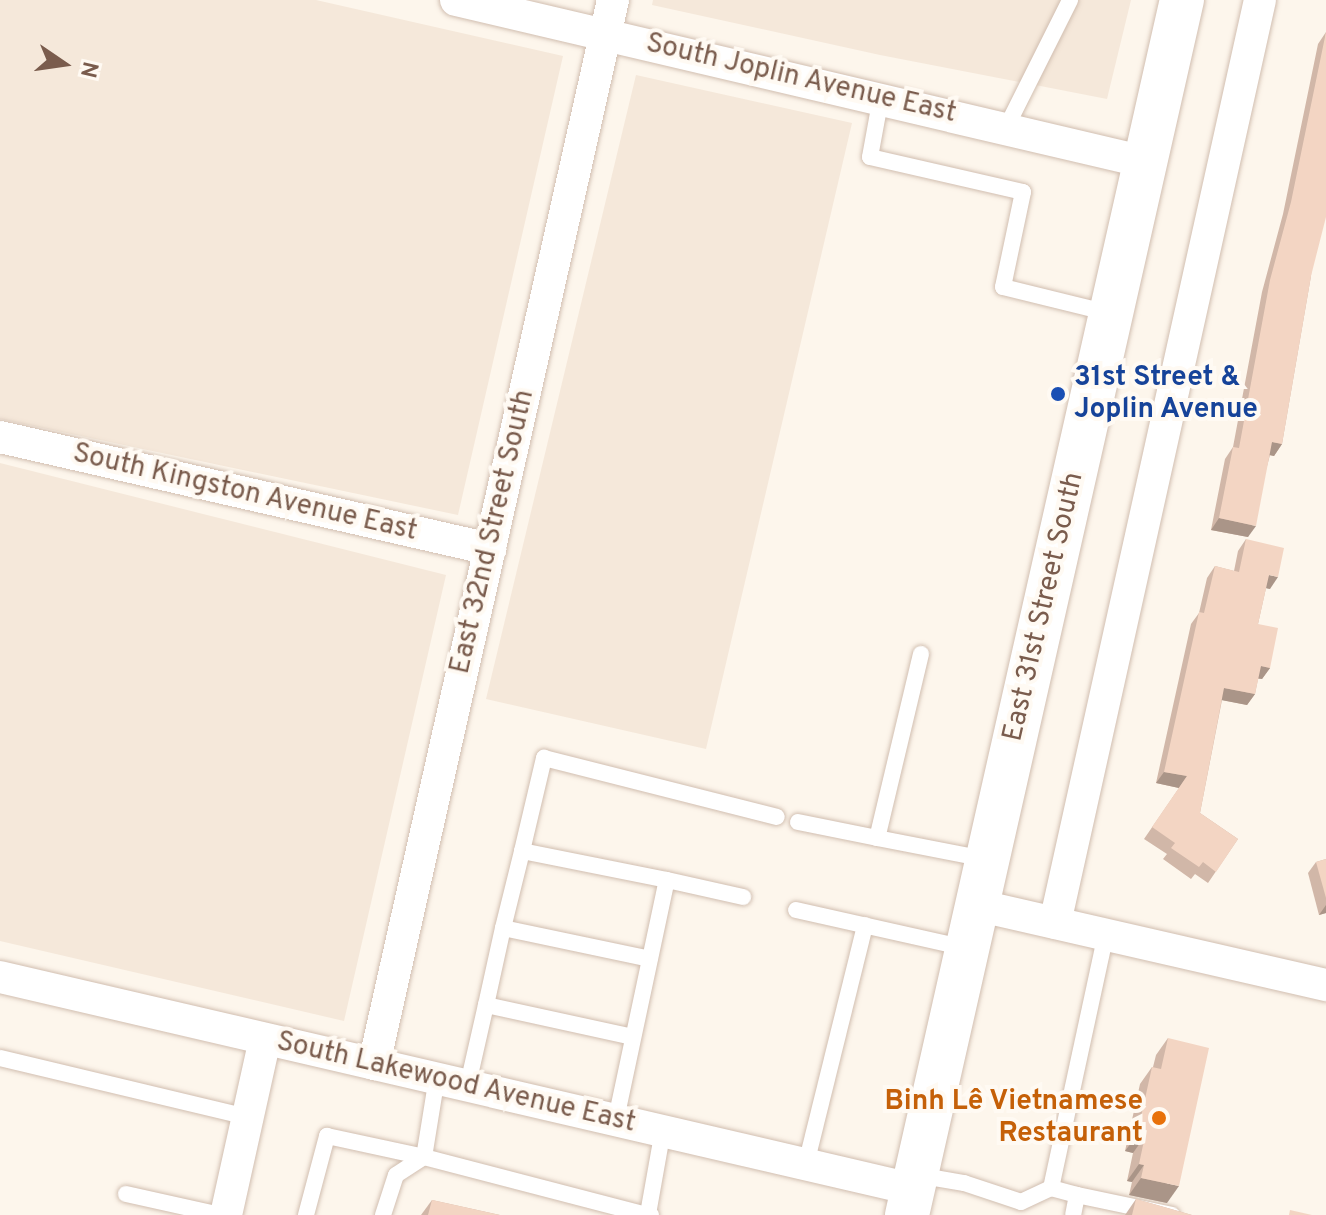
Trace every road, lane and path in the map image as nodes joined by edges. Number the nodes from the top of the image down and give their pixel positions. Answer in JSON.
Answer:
{"nodes":[{"id":1,"x":456,"y":0,"type":"edge"},
{"id":2,"x":613,"y":0,"type":"edge"},
{"id":3,"x":1070,"y":0,"type":"edge"},
{"id":4,"x":1181,"y":0,"type":"edge"},
{"id":5,"x":1260,"y":0,"type":"edge"},
{"id":6,"x":606,"y":34,"type":"junction"},
{"id":7,"x":881,"y":97,"type":"junction"},
{"id":8,"x":1006,"y":128,"type":"junction"},
{"id":9,"x":1145,"y":162,"type":"junction"},
{"id":10,"x":1110,"y":314,"type":"junction"},
{"id":11,"x":0,"y":437,"type":"edge"},
{"id":12,"x":490,"y":549,"type":"junction"},
{"id":13,"x":921,"y":654,"type":"dead end"},
{"id":14,"x":777,"y":817,"type":"dead end"},
{"id":15,"x":798,"y":822,"type":"dead end"},
{"id":16,"x":877,"y":838,"type":"junction"},
{"id":17,"x":522,"y":851,"type":"junction"},
{"id":18,"x":987,"y":859,"type":"junction"},
{"id":19,"x":667,"y":880,"type":"junction"},
{"id":20,"x":743,"y":897,"type":"dead end"},
{"id":21,"x":976,"y":905,"type":"junction"},
{"id":22,"x":796,"y":910,"type":"dead end"},
{"id":23,"x":1055,"y":923,"type":"junction"},
{"id":24,"x":865,"y":925,"type":"junction"},
{"id":25,"x":503,"y":928,"type":"junction"},
{"id":26,"x":1106,"y":934,"type":"junction"},
{"id":27,"x":967,"y":948,"type":"junction"},
{"id":28,"x":650,"y":959,"type":"junction"},
{"id":29,"x":0,"y":977,"type":"edge"},
{"id":30,"x":1326,"y":985,"type":"edge"},
{"id":31,"x":486,"y":1005,"type":"junction"},
{"id":32,"x":633,"y":1037,"type":"junction"},
{"id":33,"x":265,"y":1039,"type":"junction"},
{"id":34,"x":0,"y":1058,"type":"edge"},
{"id":35,"x":374,"y":1064,"type":"junction"},
{"id":36,"x":437,"y":1077,"type":"junction"},
{"id":37,"x":468,"y":1084,"type":"junction"},
{"id":38,"x":248,"y":1117,"type":"junction"},
{"id":39,"x":616,"y":1119,"type":"junction"},
{"id":40,"x":663,"y":1130,"type":"junction"},
{"id":41,"x":424,"y":1157,"type":"junction"},
{"id":42,"x":806,"y":1164,"type":"junction"},
{"id":43,"x":1051,"y":1188,"type":"junction"},
{"id":44,"x":912,"y":1193,"type":"edge"},
{"id":45,"x":126,"y":1194,"type":"dead end"},
{"id":46,"x":1077,"y":1195,"type":"junction"},
{"id":47,"x":1019,"y":1208,"type":"edge"},
{"id":48,"x":223,"y":1215,"type":"edge"},
{"id":49,"x":306,"y":1215,"type":"edge"},
{"id":50,"x":383,"y":1215,"type":"edge"},
{"id":51,"x":649,"y":1215,"type":"edge"},
{"id":52,"x":1073,"y":1215,"type":"edge"},
{"id":53,"x":1172,"y":1215,"type":"edge"}],
"edges":[{"from":1,"to":6,"type":"street","name":"South Joplin Avenue East"},
{"from":2,"to":6,"type":"street","name":"East 32nd Street South"},
{"from":3,"to":8,"type":"lane"},
{"from":4,"to":9,"type":"main road","name":"East 31st Street South"},
{"from":5,"to":23,"type":"street"},
{"from":6,"to":7,"type":"street","name":"South Joplin Avenue East"},
{"from":6,"to":12,"type":"street","name":"East 32nd Street South"},
{"from":7,"to":8,"type":"street","name":"South Joplin Avenue East"},
{"from":7,"to":10,"type":"lane"},
{"from":8,"to":9,"type":"street","name":"South Joplin Avenue East"},
{"from":9,"to":10,"type":"main road","name":"East 31st Street South"},
{"from":10,"to":18,"type":"main road","name":"East 31st Street South"},
{"from":11,"to":12,"type":"street","name":"South Kingston Avenue East"},
{"from":12,"to":35,"type":"street","name":"East 32nd Street South"},
{"from":13,"to":16,"type":"lane"},
{"from":14,"to":17,"type":"lane"},
{"from":15,"to":16,"type":"lane"},
{"from":16,"to":18,"type":"lane"},
{"from":17,"to":19,"type":"lane"},
{"from":17,"to":25,"type":"lane"},
{"from":18,"to":21,"type":"main road","name":"East 31st Street South"},
{"from":19,"to":20,"type":"lane"},
{"from":19,"to":28,"type":"lane"},
{"from":21,"to":23,"type":"street"},
{"from":21,"to":27,"type":"main road","name":"East 31st Street South"},
{"from":22,"to":24,"type":"lane"},
{"from":23,"to":26,"type":"street"},
{"from":24,"to":27,"type":"lane"},
{"from":24,"to":42,"type":"lane"},
{"from":25,"to":28,"type":"lane"},
{"from":25,"to":31,"type":"lane"},
{"from":26,"to":30,"type":"street"},
{"from":26,"to":43,"type":"lane"},
{"from":27,"to":44,"type":"main road","name":"East 31st Street South"},
{"from":28,"to":32,"type":"lane"},
{"from":29,"to":33,"type":"street","name":"South Lakewood Avenue East"},
{"from":31,"to":32,"type":"lane"},
{"from":31,"to":37,"type":"lane"},
{"from":32,"to":39,"type":"lane"},
{"from":33,"to":35,"type":"street","name":"South Lakewood Avenue East"},
{"from":33,"to":38,"type":"street"},
{"from":34,"to":38,"type":"lane"},
{"from":35,"to":36,"type":"street","name":"South Lakewood Avenue East"},
{"from":36,"to":37,"type":"street","name":"South Lakewood Avenue East"},
{"from":36,"to":41,"type":"lane"},
{"from":37,"to":39,"type":"street","name":"South Lakewood Avenue East"},
{"from":38,"to":48,"type":"street"},
{"from":39,"to":40,"type":"street","name":"South Lakewood Avenue East"},
{"from":40,"to":42,"type":"street","name":"South Lakewood Avenue East"},
{"from":40,"to":51,"type":"lane"},
{"from":41,"to":49,"type":"lane"},
{"from":41,"to":50,"type":"lane"},
{"from":41,"to":51,"type":"lane"},
{"from":42,"to":44,"type":"street","name":"South Lakewood Avenue East"},
{"from":43,"to":46,"type":"lane"},
{"from":43,"to":47,"type":"lane"},
{"from":44,"to":47,"type":"lane"},
{"from":45,"to":48,"type":"lane"},
{"from":46,"to":52,"type":"lane"},
{"from":46,"to":53,"type":"lane"}]}
